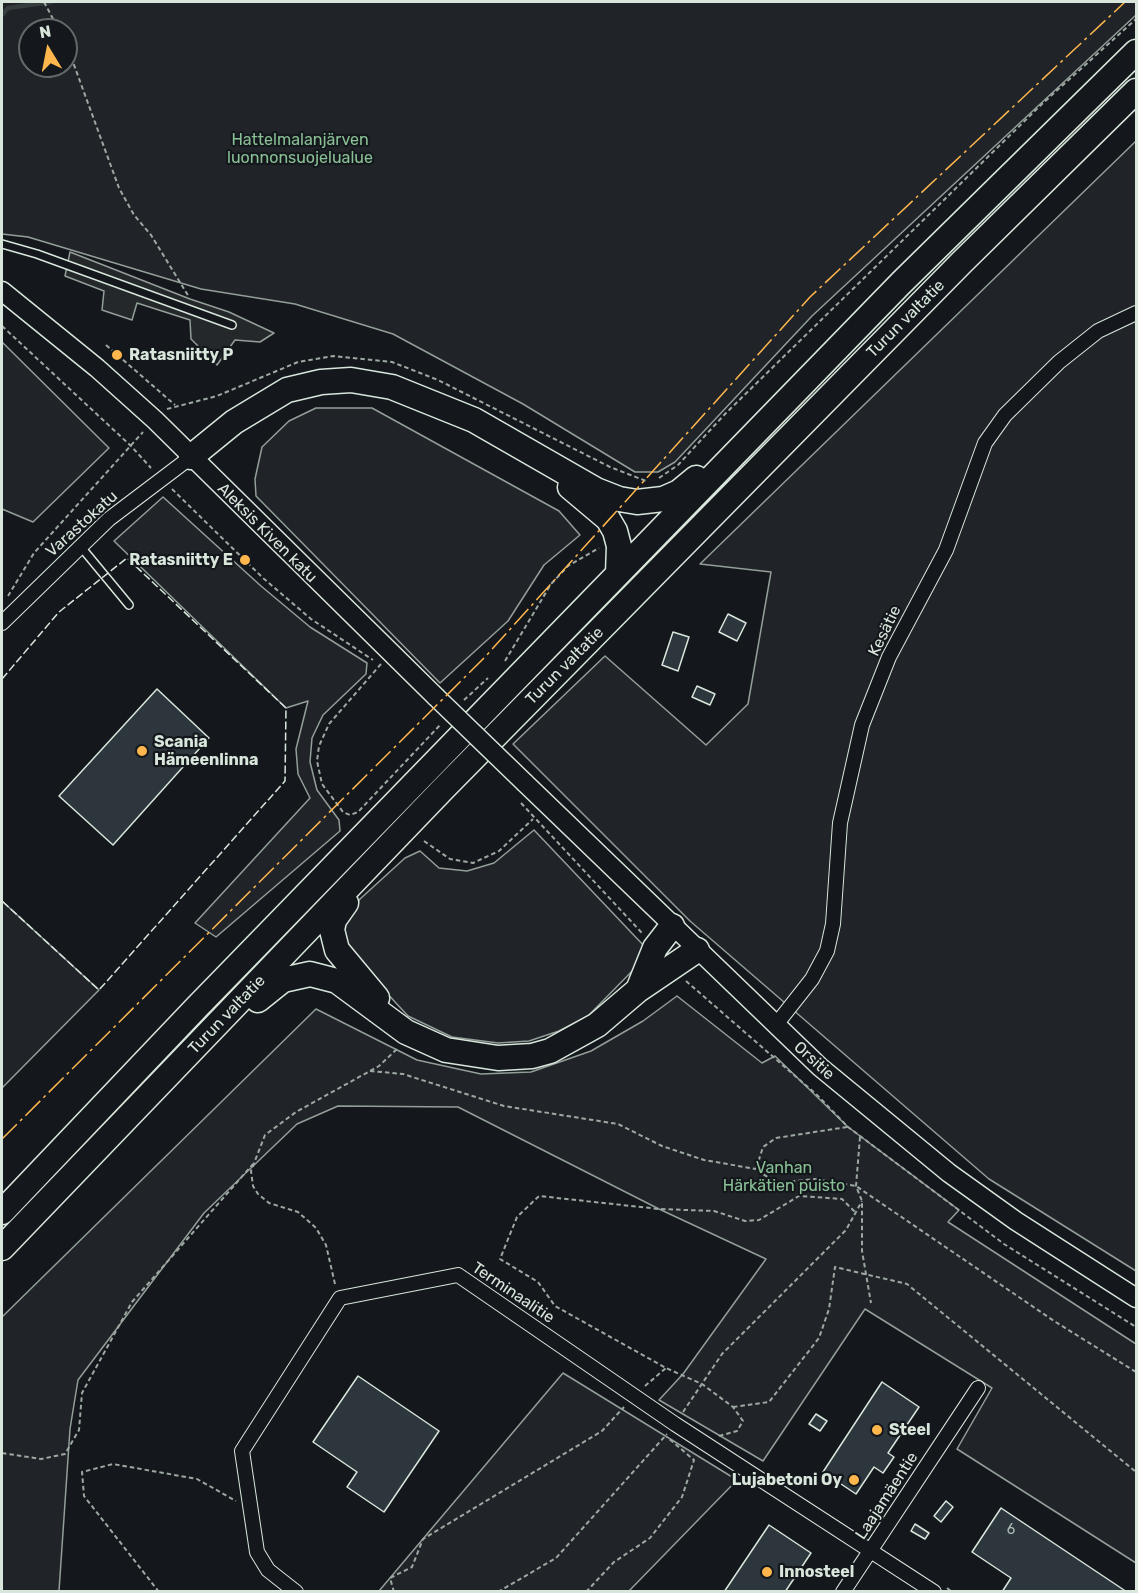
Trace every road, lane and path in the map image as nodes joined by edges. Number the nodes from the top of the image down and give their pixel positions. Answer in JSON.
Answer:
{"nodes":[{"id":1,"x":44,"y":2,"type":"edge"},
{"id":2,"x":52,"y":18,"type":"edge"},
{"id":3,"x":1137,"y":19,"type":"edge"},
{"id":4,"x":1137,"y":52,"type":"edge"},
{"id":5,"x":78,"y":76,"type":"edge"},
{"id":6,"x":1137,"y":91,"type":"edge"},
{"id":7,"x":2,"y":244,"type":"edge"},
{"id":8,"x":2,"y":291,"type":"edge"},
{"id":9,"x":195,"y":311,"type":"junction"},
{"id":10,"x":1137,"y":313,"type":"edge"},
{"id":11,"x":232,"y":325,"type":"dead end"},
{"id":12,"x":2,"y":326,"type":"edge"},
{"id":13,"x":105,"y":345,"type":"dead end"},
{"id":14,"x":176,"y":405,"type":"junction"},
{"id":15,"x":155,"y":420,"type":"junction"},
{"id":16,"x":751,"y":437,"type":"junction"},
{"id":17,"x":131,"y":446,"type":"junction"},
{"id":18,"x":533,"y":456,"type":"junction"},
{"id":19,"x":191,"y":457,"type":"junction"},
{"id":20,"x":160,"y":479,"type":"junction"},
{"id":21,"x":619,"y":542,"type":"junction"},
{"id":22,"x":80,"y":546,"type":"junction"},
{"id":23,"x":618,"y":574,"type":"junction"},
{"id":24,"x":7,"y":597,"type":"dead end"},
{"id":25,"x":129,"y":605,"type":"dead end"},
{"id":26,"x":2,"y":623,"type":"edge"},
{"id":27,"x":503,"y":663,"type":"dead end"},
{"id":28,"x":492,"y":675,"type":"dead end"},
{"id":29,"x":457,"y":706,"type":"dead end"},
{"id":30,"x":442,"y":723,"type":"dead end"},
{"id":31,"x":442,"y":790,"type":"junction"},
{"id":32,"x":522,"y":791,"type":"junction"},
{"id":33,"x":534,"y":819,"type":"junction"},
{"id":34,"x":424,"y":842,"type":"dead end"},
{"id":35,"x":672,"y":926,"type":"junction"},
{"id":36,"x":654,"y":948,"type":"junction"},
{"id":37,"x":698,"y":950,"type":"junction"},
{"id":38,"x":674,"y":969,"type":"junction"},
{"id":39,"x":638,"y":990,"type":"junction"},
{"id":40,"x":775,"y":1026,"type":"junction"},
{"id":41,"x":409,"y":1033,"type":"junction"},
{"id":42,"x":370,"y":1071,"type":"junction"},
{"id":43,"x":848,"y":1127,"type":"junction"},
{"id":44,"x":860,"y":1136,"type":"junction"},
{"id":45,"x":252,"y":1164,"type":"junction"},
{"id":46,"x":756,"y":1169,"type":"junction"},
{"id":47,"x":856,"y":1186,"type":"junction"},
{"id":48,"x":51,"y":1198,"type":"junction"},
{"id":49,"x":862,"y":1201,"type":"junction"},
{"id":50,"x":2,"y":1212,"type":"edge"},
{"id":51,"x":856,"y":1213,"type":"junction"},
{"id":52,"x":2,"y":1248,"type":"edge"},
{"id":53,"x":866,"y":1275,"type":"junction"},
{"id":54,"x":340,"y":1298,"type":"junction"},
{"id":55,"x":1137,"y":1298,"type":"edge"},
{"id":56,"x":871,"y":1303,"type":"dead end"},
{"id":57,"x":1137,"y":1327,"type":"edge"},
{"id":58,"x":666,"y":1368,"type":"junction"},
{"id":59,"x":1137,"y":1372,"type":"edge"},
{"id":60,"x":702,"y":1384,"type":"junction"},
{"id":61,"x":978,"y":1388,"type":"dead end"},
{"id":62,"x":634,"y":1396,"type":"junction"},
{"id":63,"x":733,"y":1407,"type":"junction"},
{"id":64,"x":675,"y":1424,"type":"junction"},
{"id":65,"x":666,"y":1437,"type":"dead end"},
{"id":66,"x":701,"y":1441,"type":"junction"},
{"id":67,"x":2,"y":1453,"type":"edge"},
{"id":68,"x":1137,"y":1472,"type":"edge"},
{"id":69,"x":251,"y":1511,"type":"junction"},
{"id":70,"x":872,"y":1549,"type":"junction"},
{"id":71,"x":159,"y":1592,"type":"edge"},
{"id":72,"x":296,"y":1592,"type":"edge"},
{"id":73,"x":394,"y":1592,"type":"edge"},
{"id":74,"x":498,"y":1592,"type":"edge"},
{"id":75,"x":586,"y":1592,"type":"edge"},
{"id":76,"x":843,"y":1592,"type":"edge"},
{"id":77,"x":934,"y":1592,"type":"edge"}],
"edges":[{"from":1,"to":2,"type":"path"},
{"from":3,"to":14,"type":"path"},
{"from":4,"to":16,"type":"highway","name":"Turun valtatie"},
{"from":5,"to":9,"type":"path"},
{"from":6,"to":31,"type":"highway","name":"Turun valtatie"},
{"from":7,"to":9,"type":"lane"},
{"from":8,"to":15,"type":"main road","name":"Aleksis Kiven katu"},
{"from":9,"to":11,"type":"lane"},
{"from":10,"to":40,"type":"street","name":"Kesätie"},
{"from":12,"to":17,"type":"path","name":"Aleksis Kiven katu"},
{"from":13,"to":14,"type":"path"},
{"from":14,"to":15,"type":"path"},
{"from":15,"to":17,"type":"path"},
{"from":15,"to":19,"type":"main road","name":"Aleksis Kiven katu"},
{"from":16,"to":18,"type":"highway"},
{"from":16,"to":23,"type":"highway","name":"Turun valtatie"},
{"from":17,"to":20,"type":"path","name":"Aleksis Kiven katu"},
{"from":17,"to":24,"type":"path"},
{"from":18,"to":19,"type":"highway"},
{"from":18,"to":21,"type":"highway"},
{"from":19,"to":20,"type":"street","name":"Varastokatu"},
{"from":19,"to":32,"type":"main road","name":"Aleksis Kiven katu","bridge":true},
{"from":20,"to":22,"type":"street","name":"Varastokatu"},
{"from":20,"to":30,"type":"path","name":"Aleksis Kiven katu"},
{"from":21,"to":23,"type":"highway"},
{"from":21,"to":27,"type":"path"},
{"from":22,"to":25,"type":"lane"},
{"from":22,"to":26,"type":"street","name":"Varastokatu"},
{"from":23,"to":50,"type":"highway","name":"Turun valtatie"},
{"from":28,"to":29,"type":"path"},
{"from":31,"to":41,"type":"highway"},
{"from":31,"to":48,"type":"highway","name":"Turun valtatie"},
{"from":32,"to":33,"type":"path"},
{"from":32,"to":35,"type":"main road","name":"Orsitie"},
{"from":33,"to":34,"type":"path"},
{"from":33,"to":36,"type":"path"},
{"from":35,"to":36,"type":"highway"},
{"from":35,"to":37,"type":"main road","name":"Orsitie"},
{"from":36,"to":39,"type":"highway"},
{"from":37,"to":38,"type":"highway"},
{"from":37,"to":40,"type":"main road","name":"Orsitie"},
{"from":38,"to":39,"type":"highway"},
{"from":38,"to":43,"type":"path"},
{"from":39,"to":41,"type":"highway"},
{"from":40,"to":55,"type":"main road","name":"Orsitie"},
{"from":41,"to":42,"type":"path"},
{"from":41,"to":48,"type":"highway"},
{"from":42,"to":45,"type":"path"},
{"from":42,"to":46,"type":"path"},
{"from":43,"to":44,"type":"path"},
{"from":43,"to":46,"type":"path"},
{"from":44,"to":47,"type":"path"},
{"from":44,"to":57,"type":"path"},
{"from":45,"to":54,"type":"path"},
{"from":45,"to":67,"type":"path"},
{"from":46,"to":47,"type":"path"},
{"from":47,"to":49,"type":"path"},
{"from":47,"to":59,"type":"path"},
{"from":48,"to":52,"type":"highway","name":"Turun valtatie"},
{"from":49,"to":51,"type":"path"},
{"from":49,"to":53,"type":"path"},
{"from":51,"to":58,"type":"path"},
{"from":51,"to":60,"type":"path"},
{"from":53,"to":56,"type":"path"},
{"from":53,"to":63,"type":"path"},
{"from":53,"to":68,"type":"path"},
{"from":54,"to":62,"type":"street","name":"Terminaalitie"},
{"from":54,"to":69,"type":"street"},
{"from":58,"to":60,"type":"path"},
{"from":58,"to":62,"type":"path"},
{"from":60,"to":63,"type":"path"},
{"from":60,"to":64,"type":"path"},
{"from":61,"to":70,"type":"street","name":"Laajamäentie"},
{"from":62,"to":64,"type":"street","name":"Terminaalitie"},
{"from":62,"to":73,"type":"path"},
{"from":63,"to":66,"type":"path"},
{"from":64,"to":66,"type":"street","name":"Terminaalitie"},
{"from":64,"to":74,"type":"path"},
{"from":65,"to":75,"type":"path"},
{"from":66,"to":70,"type":"street","name":"Terminaalitie"},
{"from":69,"to":71,"type":"path"},
{"from":69,"to":72,"type":"street"},
{"from":70,"to":76,"type":"street","name":"Laajamäentie"},
{"from":70,"to":77,"type":"street","name":"Terminaalitie"}]}
